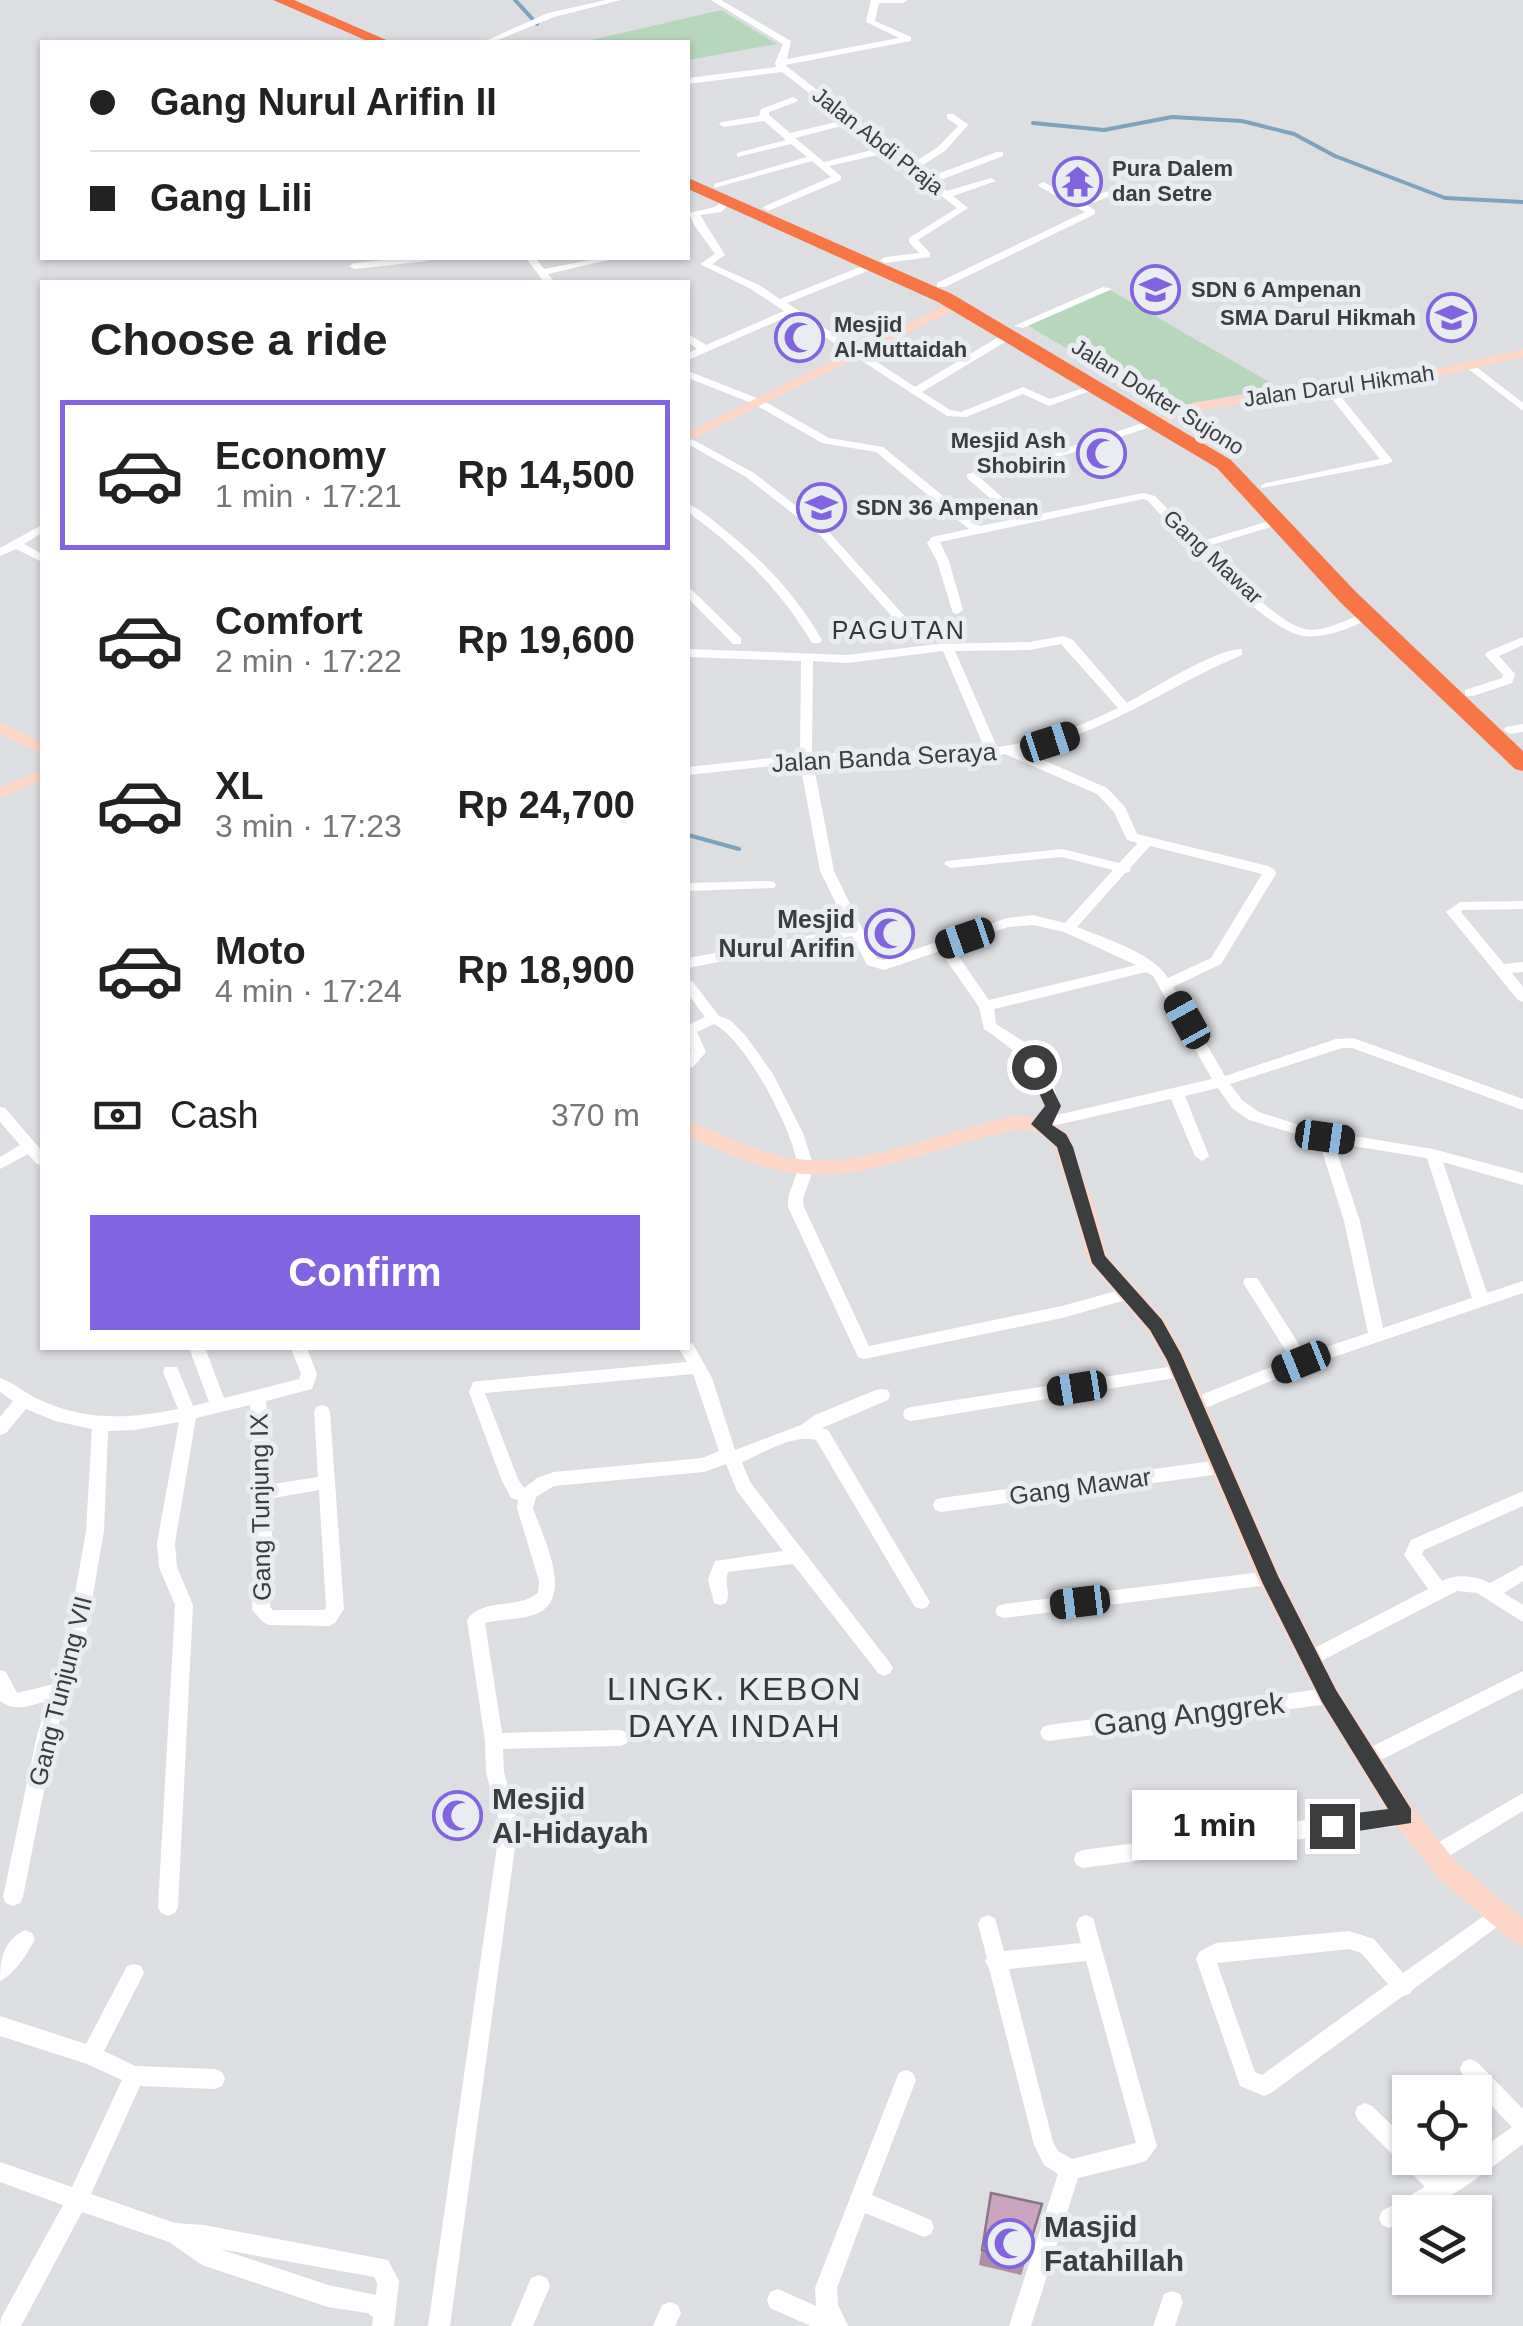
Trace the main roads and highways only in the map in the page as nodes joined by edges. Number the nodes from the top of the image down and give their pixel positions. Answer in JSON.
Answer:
{"nodes":[{"id":1,"x":281,"y":0,"type":"edge"},
{"id":2,"x":262,"y":1,"type":"edge"},
{"id":3,"x":354,"y":40,"type":"edge"},
{"id":4,"x":378,"y":40,"type":"edge"},
{"id":5,"x":690,"y":174,"type":"edge"},
{"id":6,"x":690,"y":184,"type":"edge"},
{"id":7,"x":723,"y":194,"type":"junction"},
{"id":8,"x":795,"y":226,"type":"junction"},
{"id":9,"x":1015,"y":330,"type":"junction"},
{"id":10,"x":1162,"y":419,"type":"junction"},
{"id":11,"x":1453,"y":684,"type":"junction"},
{"id":12,"x":1519,"y":733,"type":"edge"},
{"id":13,"x":1523,"y":764,"type":"edge"}],
"edges":[{"from":1,"to":4,"type":"highway"},
{"from":2,"to":3,"type":"highway"},
{"from":5,"to":7,"type":"highway"},
{"from":6,"to":7,"type":"highway"},
{"from":7,"to":8,"type":"highway"},
{"from":7,"to":8,"type":"highway"},
{"from":8,"to":9,"type":"highway","name":"Jalan Dokter Sujono"},
{"from":9,"to":10,"type":"highway"},
{"from":9,"to":10,"type":"highway","name":"Jalan Dokter Sujono"},
{"from":10,"to":11,"type":"highway","name":"Jalan Dokter Sujono"},
{"from":10,"to":11,"type":"highway"},
{"from":11,"to":12,"type":"highway"},
{"from":11,"to":13,"type":"highway","name":"Jalan Dokter Sujono"}]}
